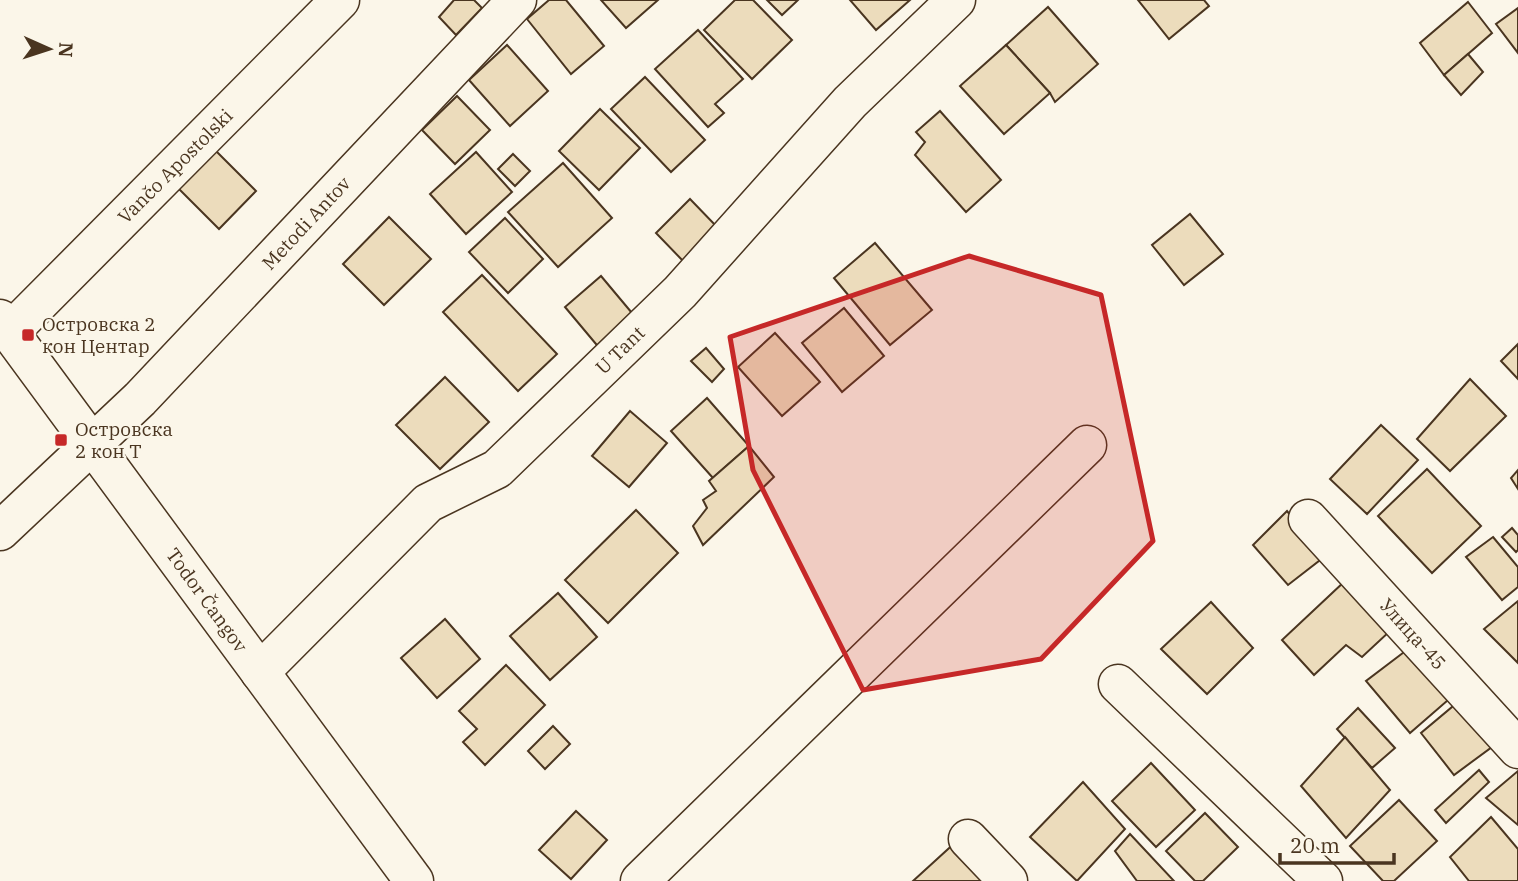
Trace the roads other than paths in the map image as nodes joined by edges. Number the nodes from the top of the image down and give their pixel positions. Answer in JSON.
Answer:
{"nodes":[{"id":1,"x":340,"y":0,"type":"edge"},
{"id":2,"x":517,"y":0,"type":"edge"},
{"id":3,"x":956,"y":0,"type":"edge"},
{"id":4,"x":5,"y":326,"type":"edge"},
{"id":5,"x":92,"y":443,"type":"junction"},
{"id":6,"x":1087,"y":445,"type":"dead end"},
{"id":7,"x":1308,"y":519,"type":"dead end"},
{"id":8,"x":0,"y":531,"type":"edge"},
{"id":9,"x":260,"y":672,"type":"junction"},
{"id":10,"x":1118,"y":684,"type":"dead end"},
{"id":11,"x":1518,"y":749,"type":"edge"},
{"id":12,"x":968,"y":839,"type":"dead end"},
{"id":13,"x":410,"y":879,"type":"edge"},
{"id":14,"x":640,"y":881,"type":"edge"},
{"id":15,"x":1008,"y":881,"type":"edge"},
{"id":16,"x":1323,"y":881,"type":"edge"}],
"edges":[{"from":1,"to":4,"type":"street","name":"Vančo Apostolski"},
{"from":2,"to":5,"type":"street","name":"Metodi Antov"},
{"from":3,"to":9,"type":"street","name":"U Tant"},
{"from":4,"to":5,"type":"street","name":"Todor Čangov"},
{"from":5,"to":8,"type":"street","name":"Metodi Antov"},
{"from":5,"to":9,"type":"street","name":"Todor Čangov"},
{"from":6,"to":14,"type":"street"},
{"from":7,"to":11,"type":"street","name":"Улица-45"},
{"from":9,"to":13,"type":"street","name":"Todor Čangov"},
{"from":10,"to":16,"type":"street"},
{"from":12,"to":15,"type":"street"}]}
